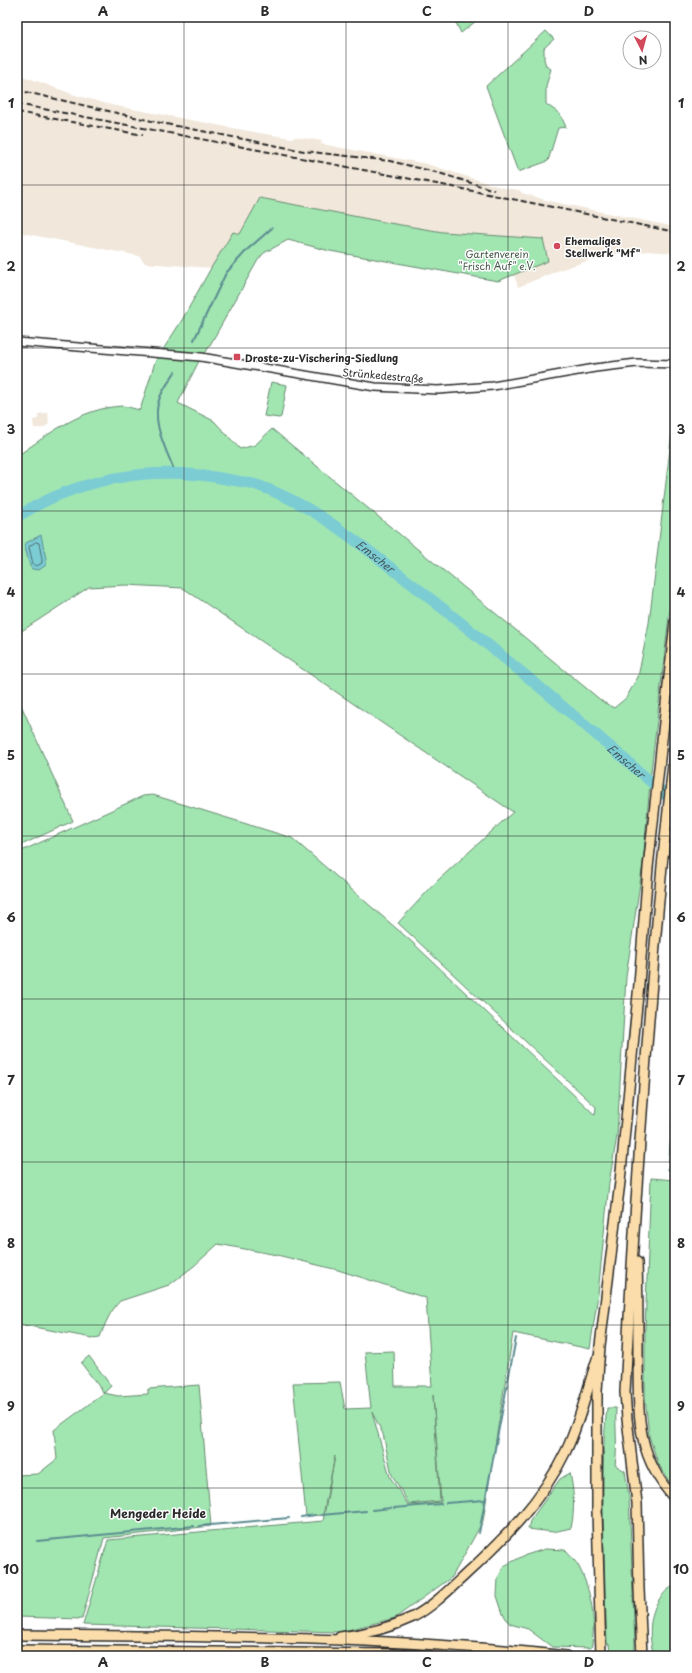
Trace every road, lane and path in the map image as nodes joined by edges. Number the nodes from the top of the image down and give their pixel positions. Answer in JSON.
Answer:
{"nodes":[{"id":1,"x":17,"y":342,"type":"edge"},
{"id":2,"x":675,"y":364,"type":"edge"},
{"id":3,"x":675,"y":622,"type":"edge"},
{"id":4,"x":675,"y":746,"type":"edge"},
{"id":5,"x":635,"y":1212,"type":"junction"},
{"id":6,"x":600,"y":1346,"type":"junction"},
{"id":7,"x":675,"y":1499,"type":"edge"},
{"id":8,"x":17,"y":1635,"type":"edge"},
{"id":9,"x":281,"y":1639,"type":"junction"},
{"id":10,"x":17,"y":1650,"type":"edge"},
{"id":11,"x":642,"y":1654,"type":"edge"},
{"id":12,"x":444,"y":1656,"type":"edge"},
{"id":13,"x":566,"y":1656,"type":"edge"},
{"id":14,"x":601,"y":1656,"type":"edge"}],
"edges":[{"from":1,"to":2,"type":"main road","name":"Strünkedestraße"},
{"from":3,"to":6,"type":"highway"},
{"from":4,"to":5,"type":"highway"},
{"from":5,"to":7,"type":"highway"},
{"from":5,"to":11,"type":"highway"},
{"from":6,"to":9,"type":"highway"},
{"from":6,"to":14,"type":"highway"},
{"from":8,"to":9,"type":"highway"},
{"from":9,"to":13,"type":"highway"},
{"from":10,"to":12,"type":"highway"}]}
